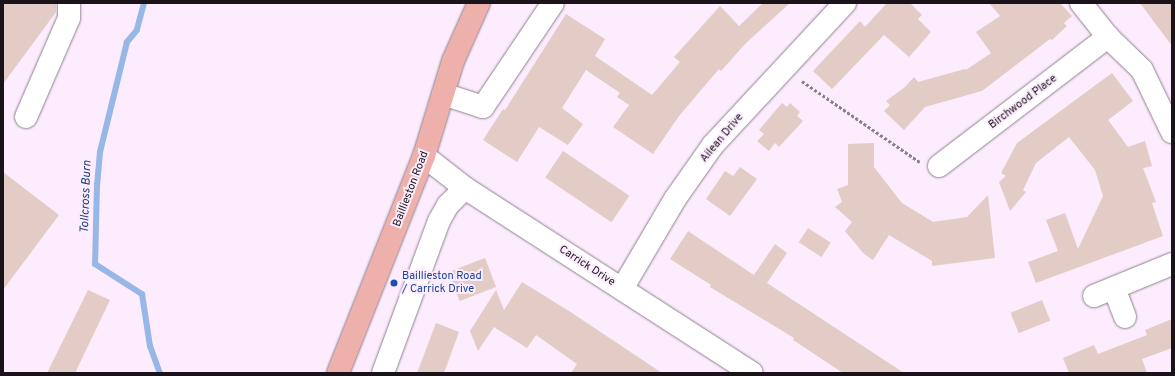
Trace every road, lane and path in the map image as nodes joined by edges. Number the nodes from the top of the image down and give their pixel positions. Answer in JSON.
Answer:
{"nodes":[{"id":1,"x":70,"y":3,"type":"edge"},
{"id":2,"x":479,"y":3,"type":"edge"},
{"id":3,"x":553,"y":3,"type":"edge"},
{"id":4,"x":845,"y":3,"type":"edge"},
{"id":5,"x":1081,"y":3,"type":"edge"},
{"id":6,"x":1108,"y":37,"type":"junction"},
{"id":7,"x":784,"y":68,"type":"junction"},
{"id":8,"x":443,"y":94,"type":"junction"},
{"id":9,"x":26,"y":117,"type":"dead end"},
{"id":10,"x":1172,"y":132,"type":"edge"},
{"id":11,"x":424,"y":156,"type":"junction"},
{"id":12,"x":939,"y":166,"type":"joint"},
{"id":13,"x":465,"y":188,"type":"junction"},
{"id":14,"x":1172,"y":264,"type":"edge"},
{"id":15,"x":1114,"y":288,"type":"junction"},
{"id":16,"x":622,"y":289,"type":"junction"},
{"id":17,"x":1094,"y":296,"type":"dead end"},
{"id":18,"x":1125,"y":317,"type":"dead end"},
{"id":19,"x":338,"y":373,"type":"edge"},
{"id":20,"x":383,"y":373,"type":"edge"},
{"id":21,"x":752,"y":373,"type":"edge"}],
"edges":[{"from":1,"to":9,"type":"street"},
{"from":2,"to":8,"type":"main road","name":"Baillieston Road"},
{"from":3,"to":8,"type":"street"},
{"from":4,"to":7,"type":"street","name":"Ailean Drive"},
{"from":5,"to":6,"type":"street"},
{"from":6,"to":10,"type":"street"},
{"from":6,"to":12,"type":"street","name":"Birchwood Place"},
{"from":7,"to":12,"type":"path"},
{"from":7,"to":16,"type":"street","name":"Ailean Drive"},
{"from":8,"to":11,"type":"main road","name":"Baillieston Road"},
{"from":11,"to":13,"type":"street","name":"Carrick Drive"},
{"from":11,"to":19,"type":"main road","name":"Baillieston Road"},
{"from":13,"to":16,"type":"street","name":"Carrick Drive"},
{"from":13,"to":20,"type":"street"},
{"from":14,"to":15,"type":"street"},
{"from":15,"to":17,"type":"street"},
{"from":15,"to":18,"type":"street"},
{"from":16,"to":21,"type":"street","name":"Carrick Drive"}]}
